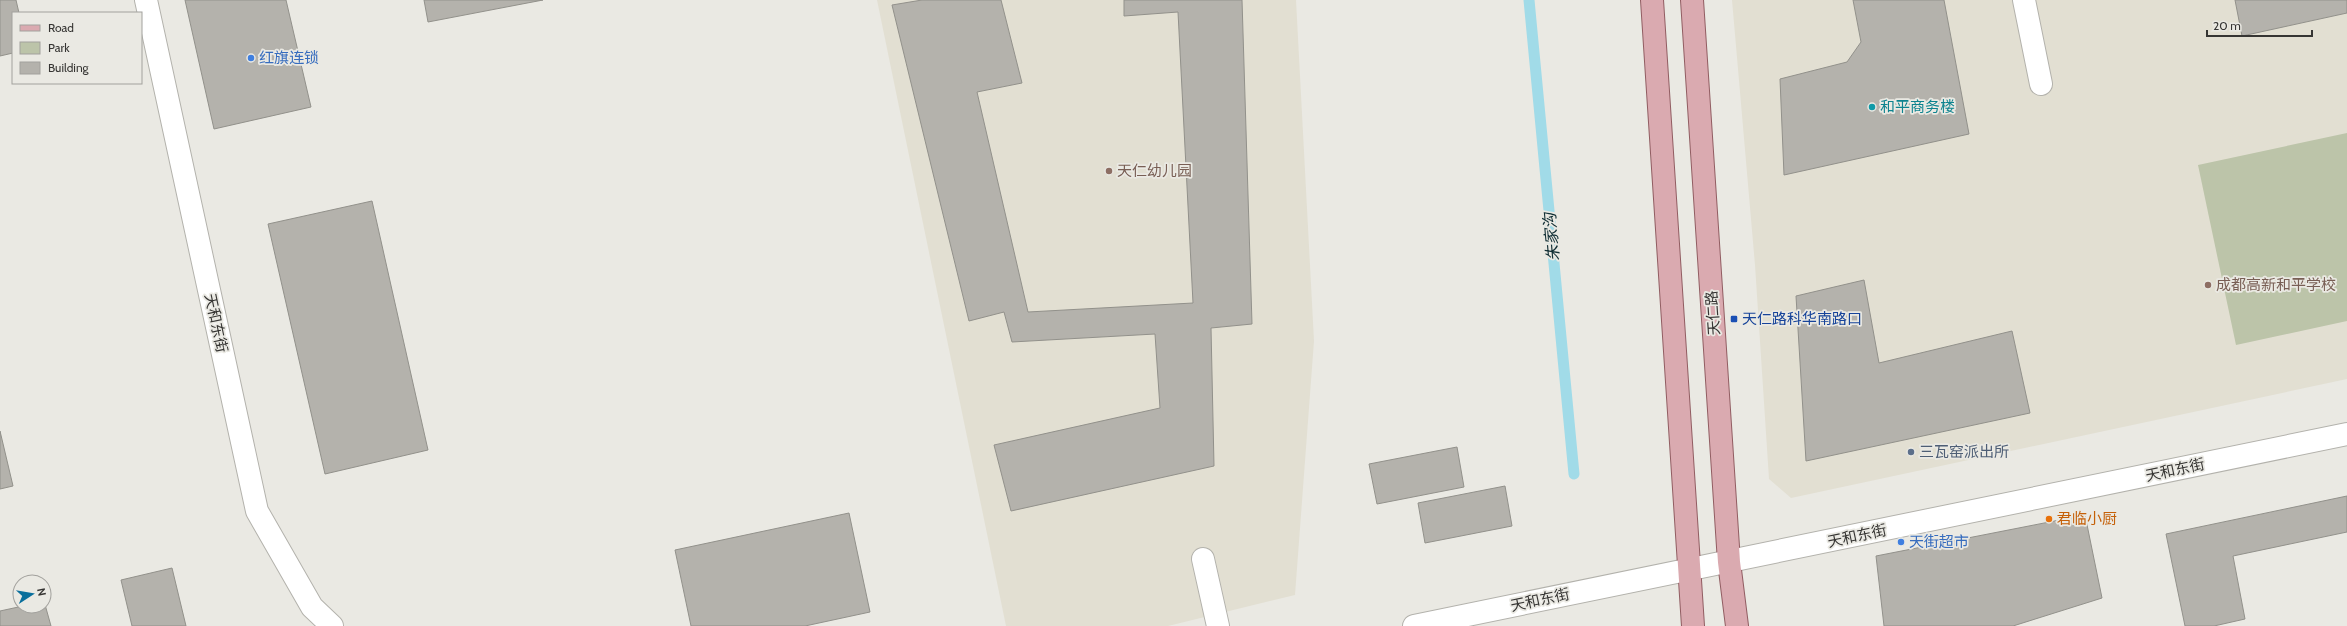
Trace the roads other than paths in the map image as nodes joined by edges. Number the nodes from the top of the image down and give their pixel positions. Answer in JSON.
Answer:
{"nodes":[{"id":1,"x":146,"y":0,"type":"edge"},
{"id":2,"x":1652,"y":0,"type":"edge"},
{"id":3,"x":1692,"y":0,"type":"edge"},
{"id":4,"x":2024,"y":0,"type":"edge"},
{"id":5,"x":2041,"y":84,"type":"dead end"},
{"id":6,"x":2347,"y":434,"type":"edge"},
{"id":7,"x":1203,"y":559,"type":"dead end"},
{"id":8,"x":1729,"y":562,"type":"junction"},
{"id":9,"x":1688,"y":570,"type":"junction"},
{"id":10,"x":332,"y":626,"type":"edge"},
{"id":11,"x":1218,"y":626,"type":"edge"},
{"id":12,"x":1414,"y":626,"type":"edge"},
{"id":13,"x":1693,"y":626,"type":"edge"},
{"id":14,"x":1737,"y":626,"type":"edge"}],
"edges":[{"from":1,"to":10,"type":"street","name":"天和东街"},
{"from":2,"to":9,"type":"main road"},
{"from":3,"to":8,"type":"main road","name":"天仁路"},
{"from":4,"to":5,"type":"street"},
{"from":6,"to":8,"type":"street","name":"天和东街"},
{"from":7,"to":11,"type":"street"},
{"from":8,"to":9,"type":"street","name":"天和东街"},
{"from":8,"to":14,"type":"main road","name":"天仁路"},
{"from":9,"to":12,"type":"street","name":"天和东街"},
{"from":9,"to":13,"type":"main road"}]}
